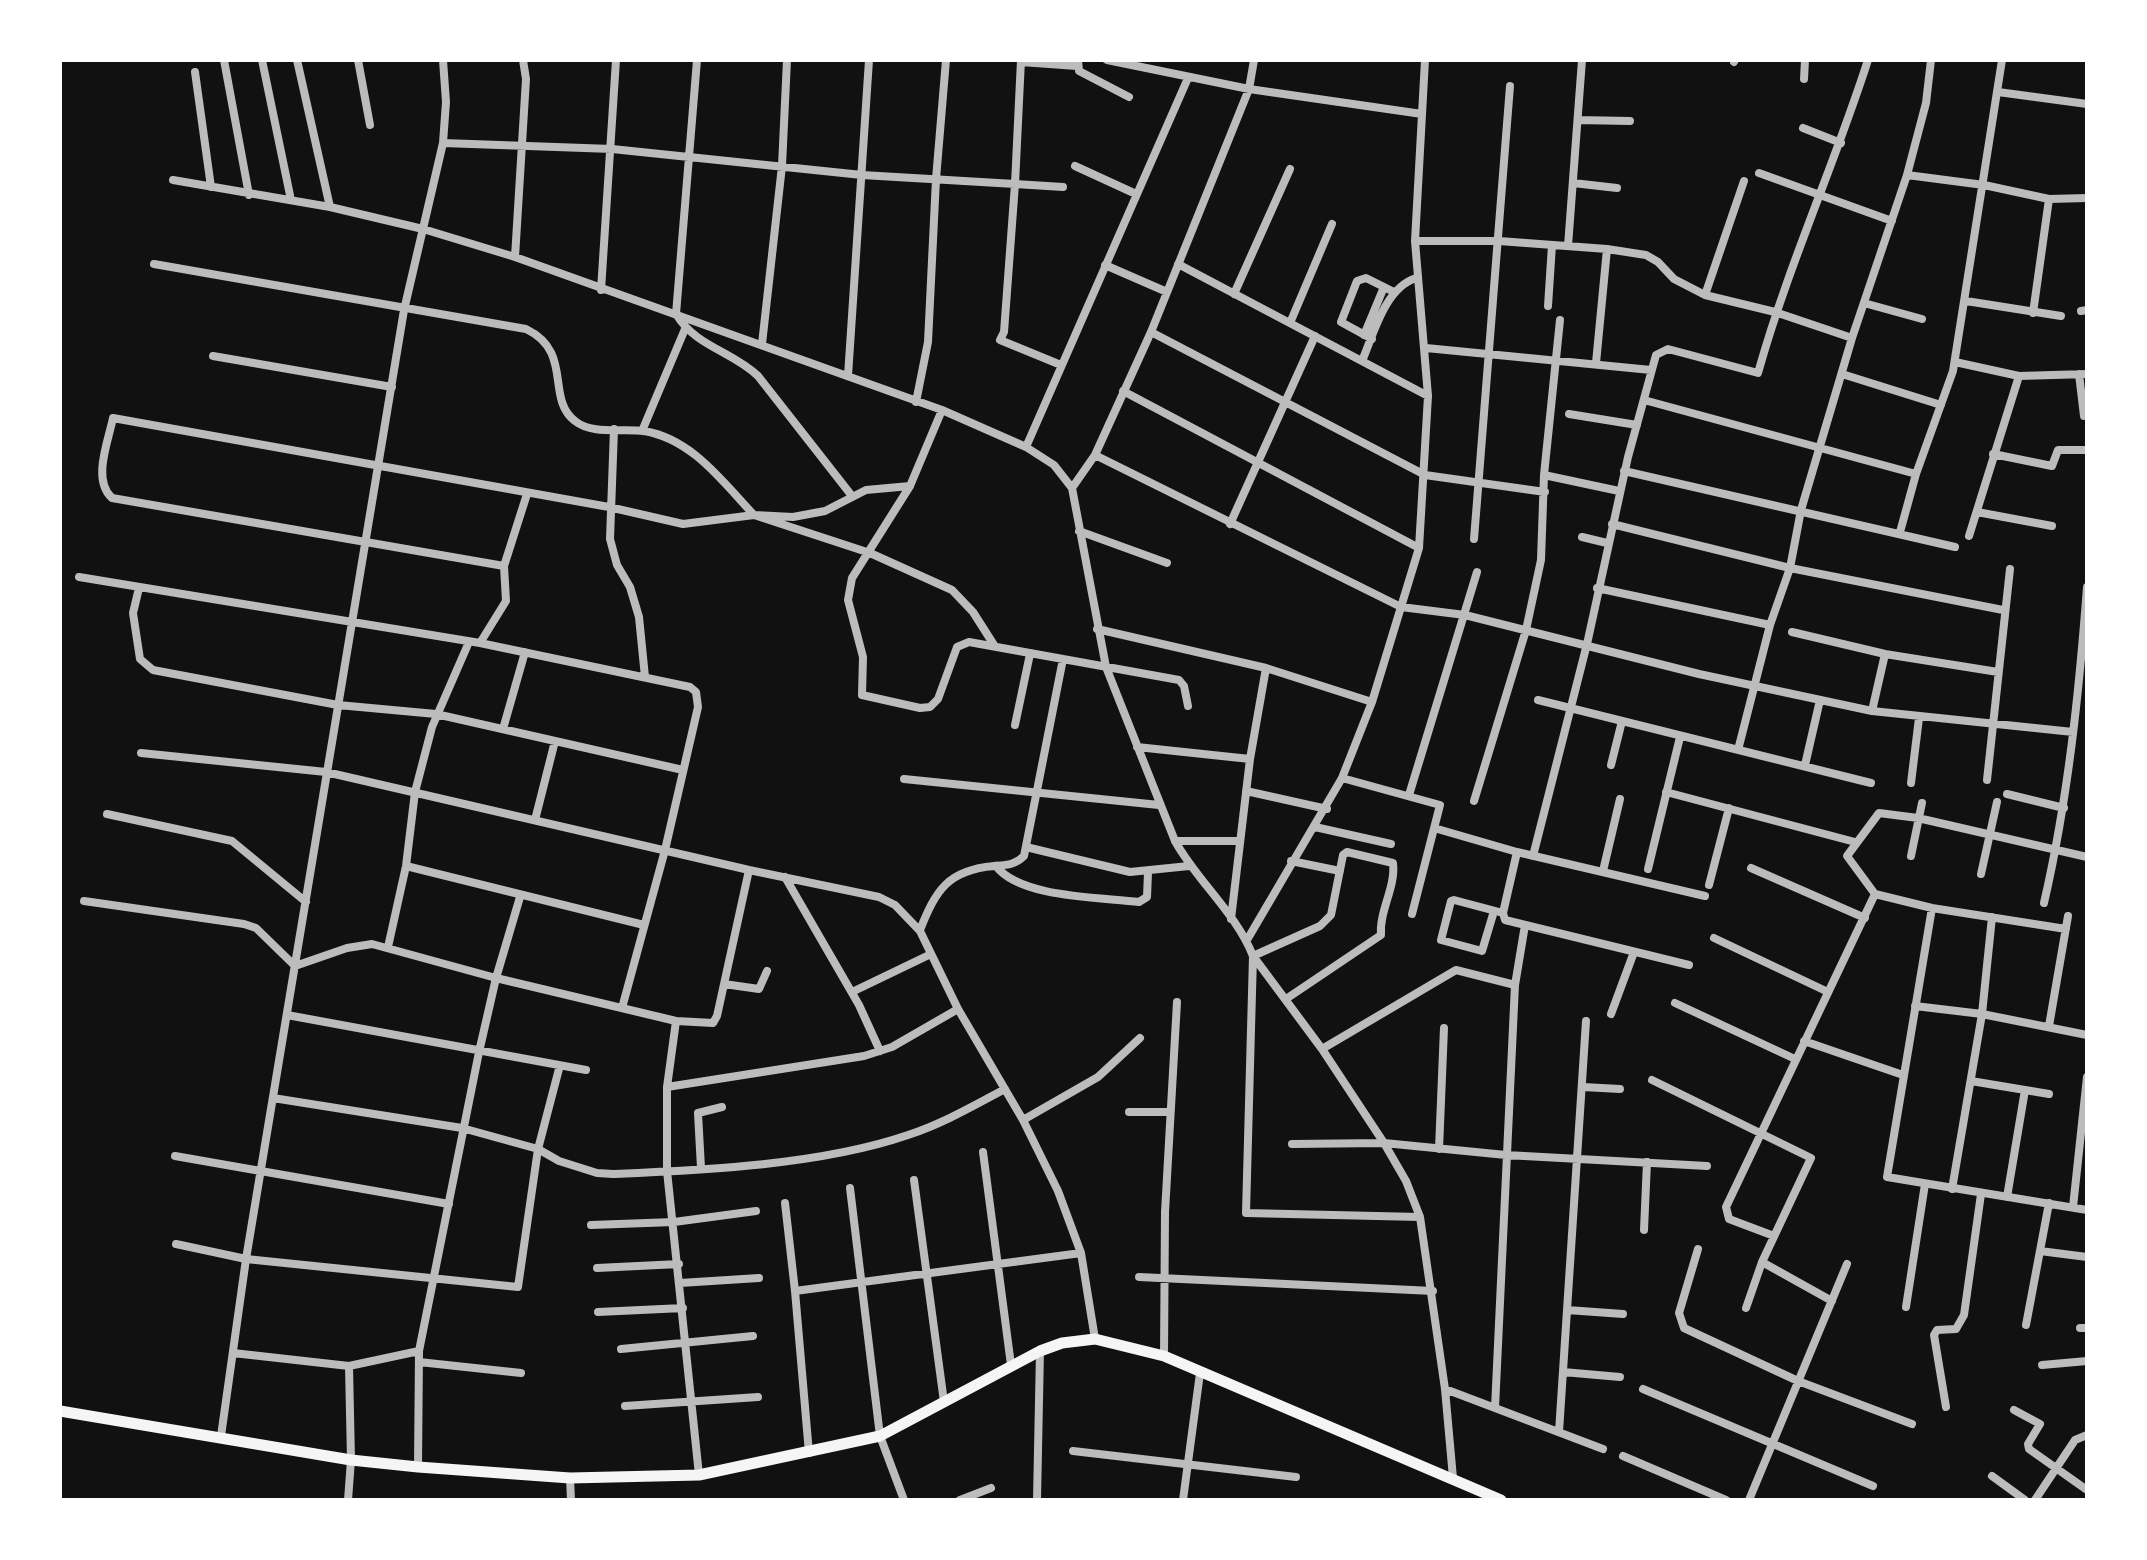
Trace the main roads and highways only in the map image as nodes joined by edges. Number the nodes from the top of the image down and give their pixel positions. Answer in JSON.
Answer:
{"nodes":[{"id":1,"x":60,"y":1411,"type":"edge"},
{"id":2,"x":1498,"y":1500,"type":"edge"}],
"edges":[{"from":1,"to":2,"type":"main road"}]}
